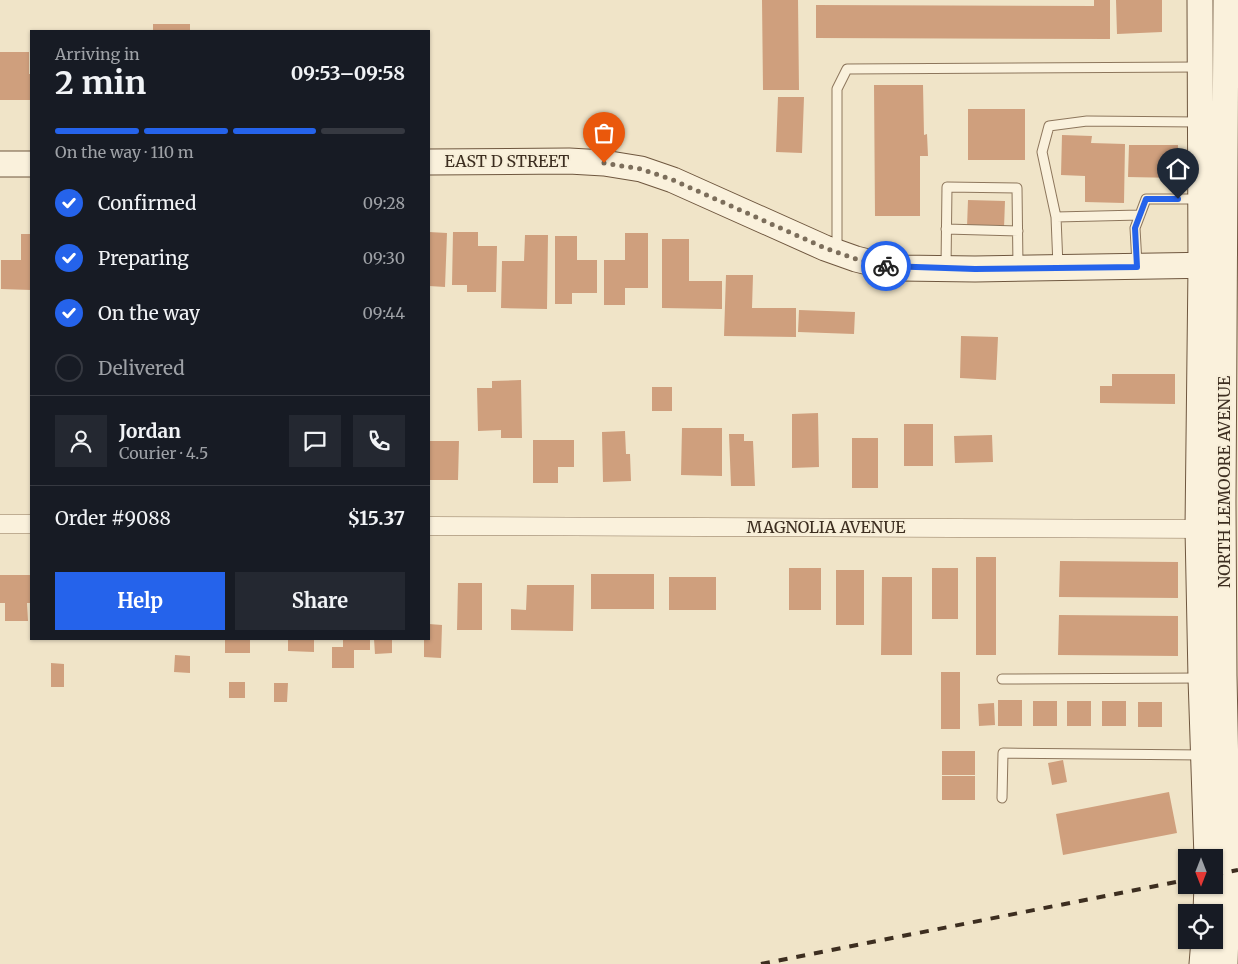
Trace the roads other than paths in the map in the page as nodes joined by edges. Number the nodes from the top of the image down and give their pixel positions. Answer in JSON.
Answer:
{"nodes":[{"id":1,"x":1200,"y":0,"type":"edge"},
{"id":2,"x":1226,"y":0,"type":"edge"},
{"id":3,"x":1215,"y":59,"type":"edge"},
{"id":4,"x":1201,"y":122,"type":"junction"},
{"id":5,"x":430,"y":162,"type":"edge"},
{"id":6,"x":0,"y":164,"type":"edge"},
{"id":7,"x":30,"y":164,"type":"edge"},
{"id":8,"x":1201,"y":199,"type":"junction"},
{"id":9,"x":1140,"y":215,"type":"junction"},
{"id":10,"x":1056,"y":217,"type":"junction"},
{"id":11,"x":946,"y":229,"type":"junction"},
{"id":12,"x":1018,"y":231,"type":"junction"},
{"id":13,"x":837,"y":252,"type":"junction"},
{"id":14,"x":1221,"y":265,"type":"edge"},
{"id":15,"x":1137,"y":267,"type":"junction"},
{"id":16,"x":946,"y":268,"type":"junction"},
{"id":17,"x":1018,"y":268,"type":"junction"},
{"id":18,"x":1058,"y":268,"type":"junction"},
{"id":19,"x":0,"y":524,"type":"edge"},
{"id":20,"x":30,"y":524,"type":"edge"},
{"id":21,"x":430,"y":526,"type":"edge"},
{"id":22,"x":1198,"y":529,"type":"junction"},
{"id":23,"x":1223,"y":529,"type":"junction"},
{"id":24,"x":1221,"y":676,"type":"edge"},
{"id":25,"x":1002,"y":679,"type":"dead end"},
{"id":26,"x":1215,"y":756,"type":"junction"},
{"id":27,"x":1002,"y":798,"type":"dead end"},
{"id":28,"x":1208,"y":849,"type":"edge"},
{"id":29,"x":1203,"y":949,"type":"edge"},
{"id":30,"x":1202,"y":964,"type":"edge"},
{"id":31,"x":1224,"y":964,"type":"edge"}],
"edges":[{"from":1,"to":3,"type":"main road","name":"NORTH LEMOORE AVENUE"},
{"from":2,"to":3,"type":"main road","name":"NORTH LEMOORE AVENUE"},
{"from":3,"to":4,"type":"main road","name":"NORTH LEMOORE AVENUE"},
{"from":3,"to":13,"type":"lane"},
{"from":3,"to":14,"type":"main road","name":"NORTH LEMOORE AVENUE"},
{"from":4,"to":8,"type":"main road","name":"NORTH LEMOORE AVENUE"},
{"from":4,"to":10,"type":"lane"},
{"from":5,"to":13,"type":"main road","name":"EAST D STREET"},
{"from":6,"to":7,"type":"main road"},
{"from":8,"to":9,"type":"lane"},
{"from":8,"to":14,"type":"main road","name":"NORTH LEMOORE AVENUE"},
{"from":9,"to":10,"type":"lane"},
{"from":9,"to":15,"type":"lane"},
{"from":10,"to":18,"type":"lane"},
{"from":11,"to":12,"type":"lane"},
{"from":11,"to":12,"type":"lane"},
{"from":11,"to":16,"type":"lane"},
{"from":12,"to":17,"type":"lane"},
{"from":13,"to":16,"type":"main road","name":"EAST D STREET"},
{"from":14,"to":15,"type":"main road","name":"EAST D STREET"},
{"from":14,"to":22,"type":"main road","name":"NORTH LEMOORE AVENUE"},
{"from":14,"to":23,"type":"main road","name":"NORTH LEMOORE AVENUE"},
{"from":15,"to":18,"type":"main road","name":"EAST D STREET"},
{"from":16,"to":17,"type":"main road","name":"EAST D STREET"},
{"from":17,"to":18,"type":"main road","name":"EAST D STREET"},
{"from":19,"to":20,"type":"street"},
{"from":21,"to":22,"type":"street","name":"MAGNOLIA AVENUE"},
{"from":22,"to":23,"type":"street","name":"MAGNOLIA AVENUE"},
{"from":22,"to":24,"type":"main road","name":"NORTH LEMOORE AVENUE"},
{"from":23,"to":24,"type":"main road","name":"NORTH LEMOORE AVENUE"},
{"from":24,"to":25,"type":"lane"},
{"from":24,"to":26,"type":"main road","name":"NORTH LEMOORE AVENUE"},
{"from":26,"to":27,"type":"lane"},
{"from":26,"to":28,"type":"main road","name":"NORTH LEMOORE AVENUE"},
{"from":26,"to":31,"type":"main road","name":"NORTH LEMOORE AVENUE"},
{"from":29,"to":30,"type":"main road"}]}
